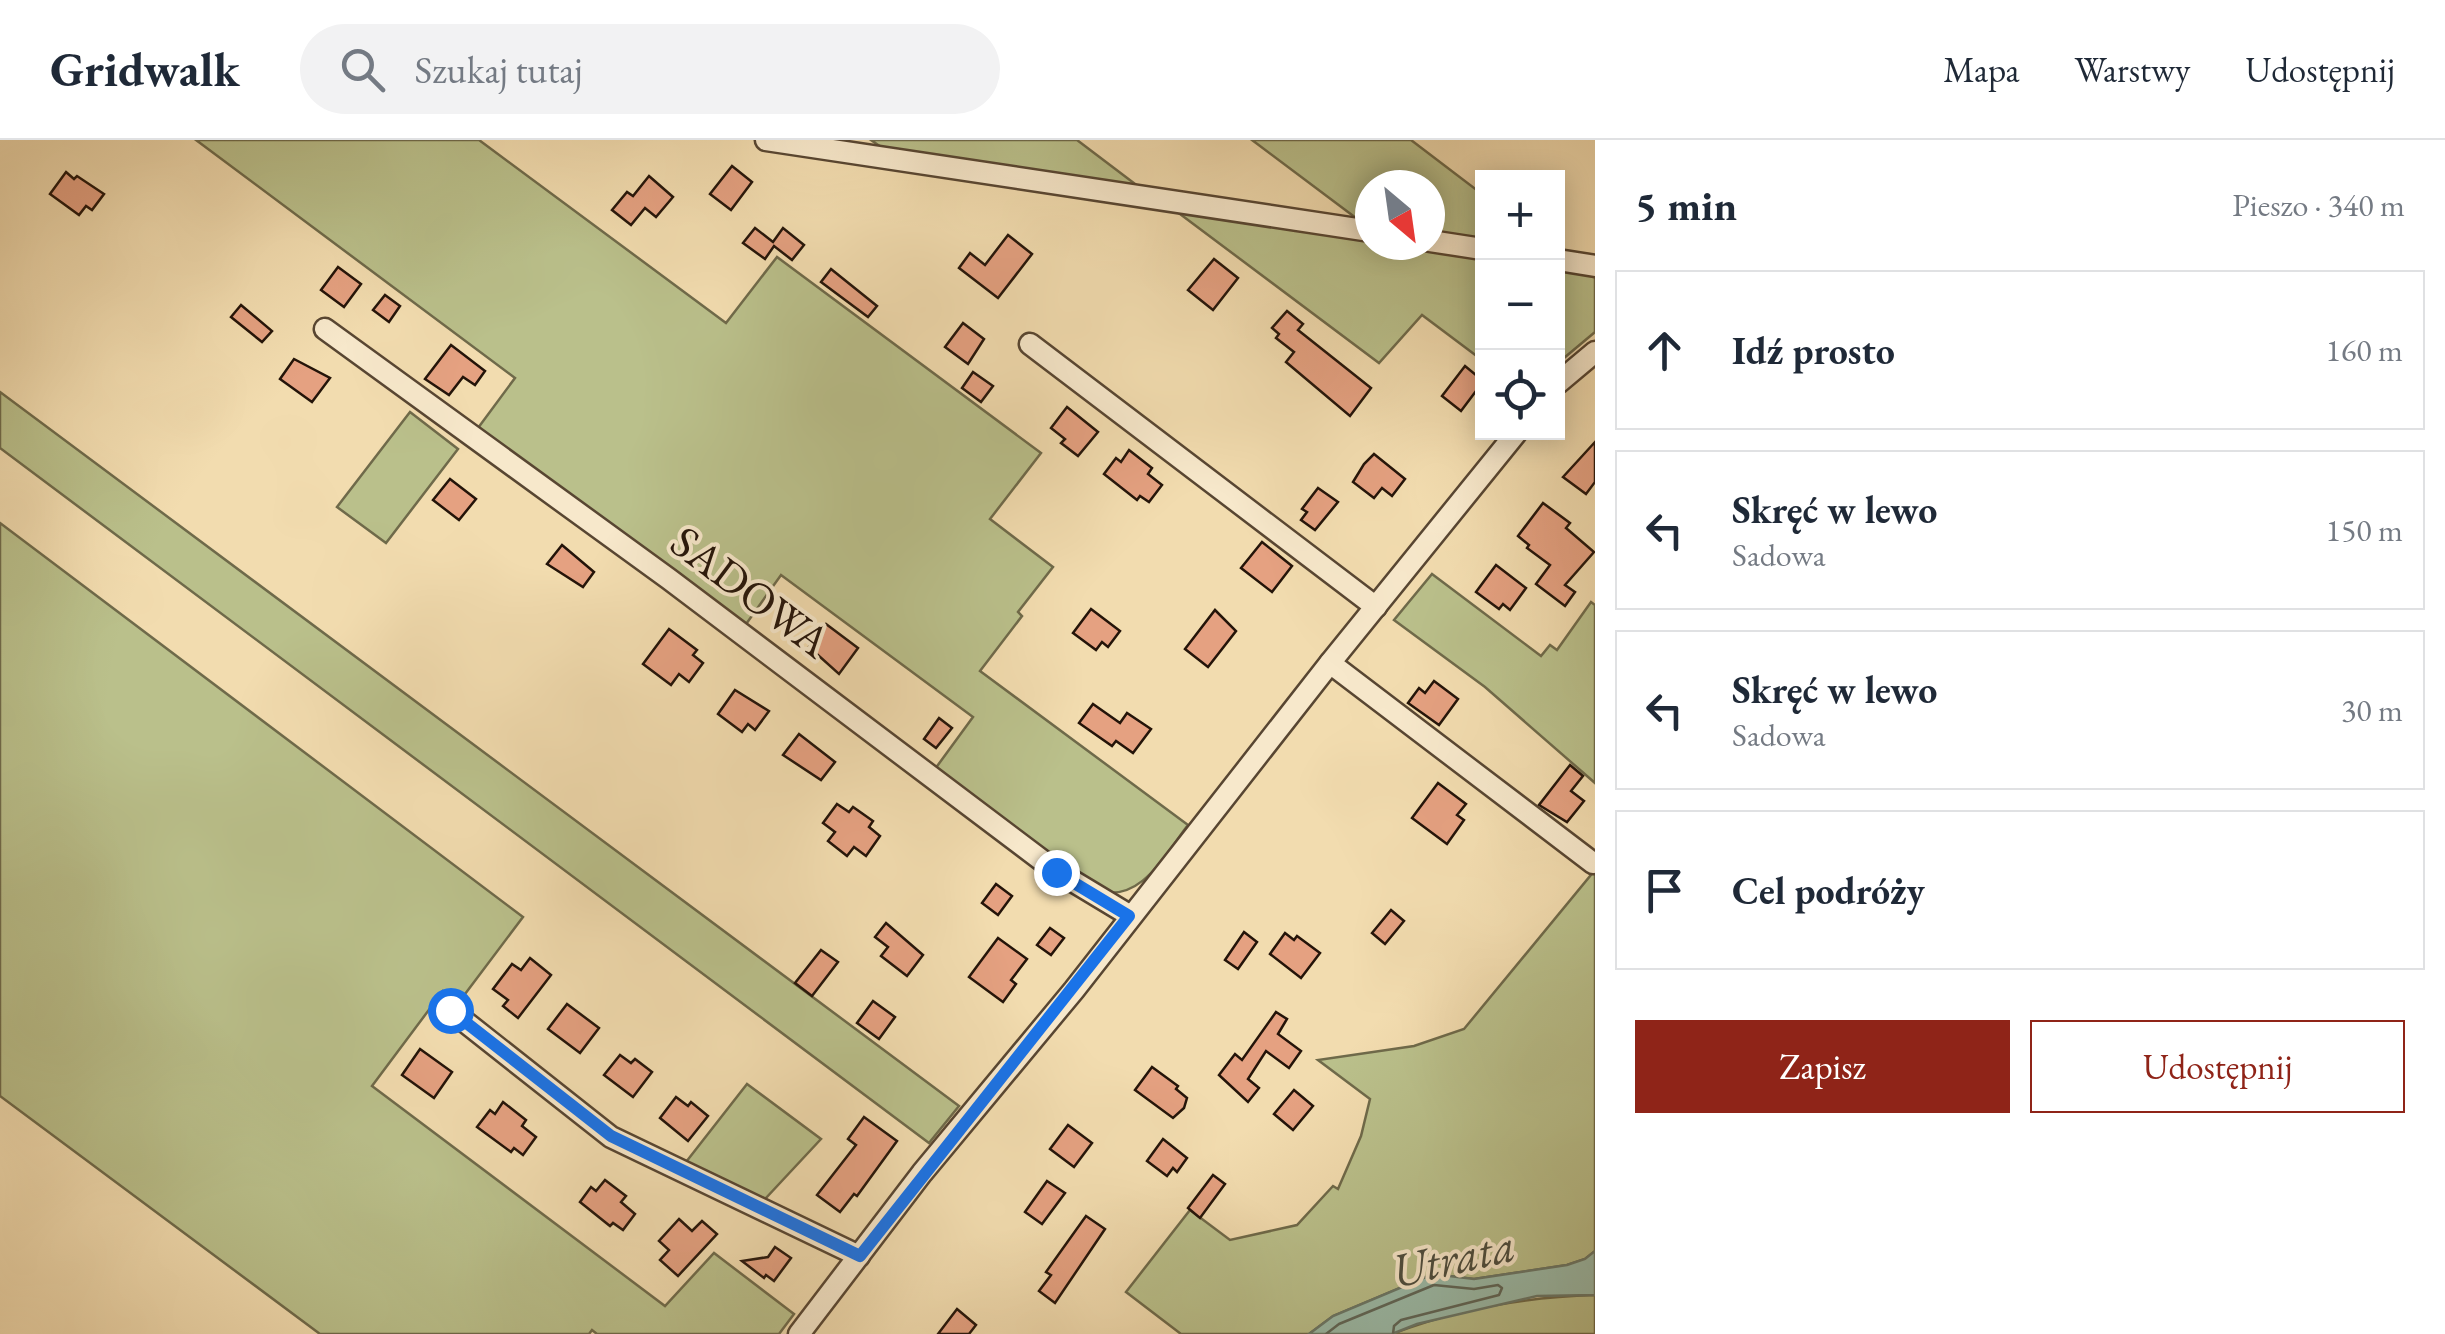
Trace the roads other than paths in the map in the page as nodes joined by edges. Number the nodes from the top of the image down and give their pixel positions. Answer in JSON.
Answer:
{"nodes":[{"id":1,"x":766,"y":140,"type":"edge"},
{"id":2,"x":1355,"y":230,"type":"edge"},
{"id":3,"x":1445,"y":242,"type":"edge"},
{"id":4,"x":1475,"y":247,"type":"edge"},
{"id":5,"x":1565,"y":261,"type":"edge"},
{"id":6,"x":1595,"y":266,"type":"edge"},
{"id":7,"x":325,"y":329,"type":"dead end"},
{"id":8,"x":1030,"y":344,"type":"dead end"},
{"id":9,"x":1595,"y":352,"type":"edge"},
{"id":10,"x":1565,"y":377,"type":"edge"},
{"id":11,"x":1511,"y":440,"type":"edge"},
{"id":12,"x":1376,"y":606,"type":"junction"},
{"id":13,"x":1330,"y":663,"type":"junction"},
{"id":14,"x":1594,"y":863,"type":"edge"},
{"id":15,"x":1129,"y":916,"type":"junction"},
{"id":16,"x":450,"y":1010,"type":"dead end"},
{"id":17,"x":860,"y":1256,"type":"junction"},
{"id":18,"x":799,"y":1334,"type":"edge"}],
"edges":[{"from":1,"to":2,"type":"street"},
{"from":3,"to":4,"type":"street"},
{"from":5,"to":6,"type":"street"},
{"from":7,"to":15,"type":"street","name":"SADOWA"},
{"from":8,"to":12,"type":"street"},
{"from":9,"to":10,"type":"street"},
{"from":11,"to":12,"type":"street"},
{"from":12,"to":13,"type":"street"},
{"from":13,"to":14,"type":"street"},
{"from":13,"to":15,"type":"street"},
{"from":15,"to":17,"type":"street"},
{"from":16,"to":17,"type":"street"},
{"from":17,"to":18,"type":"street"}]}
